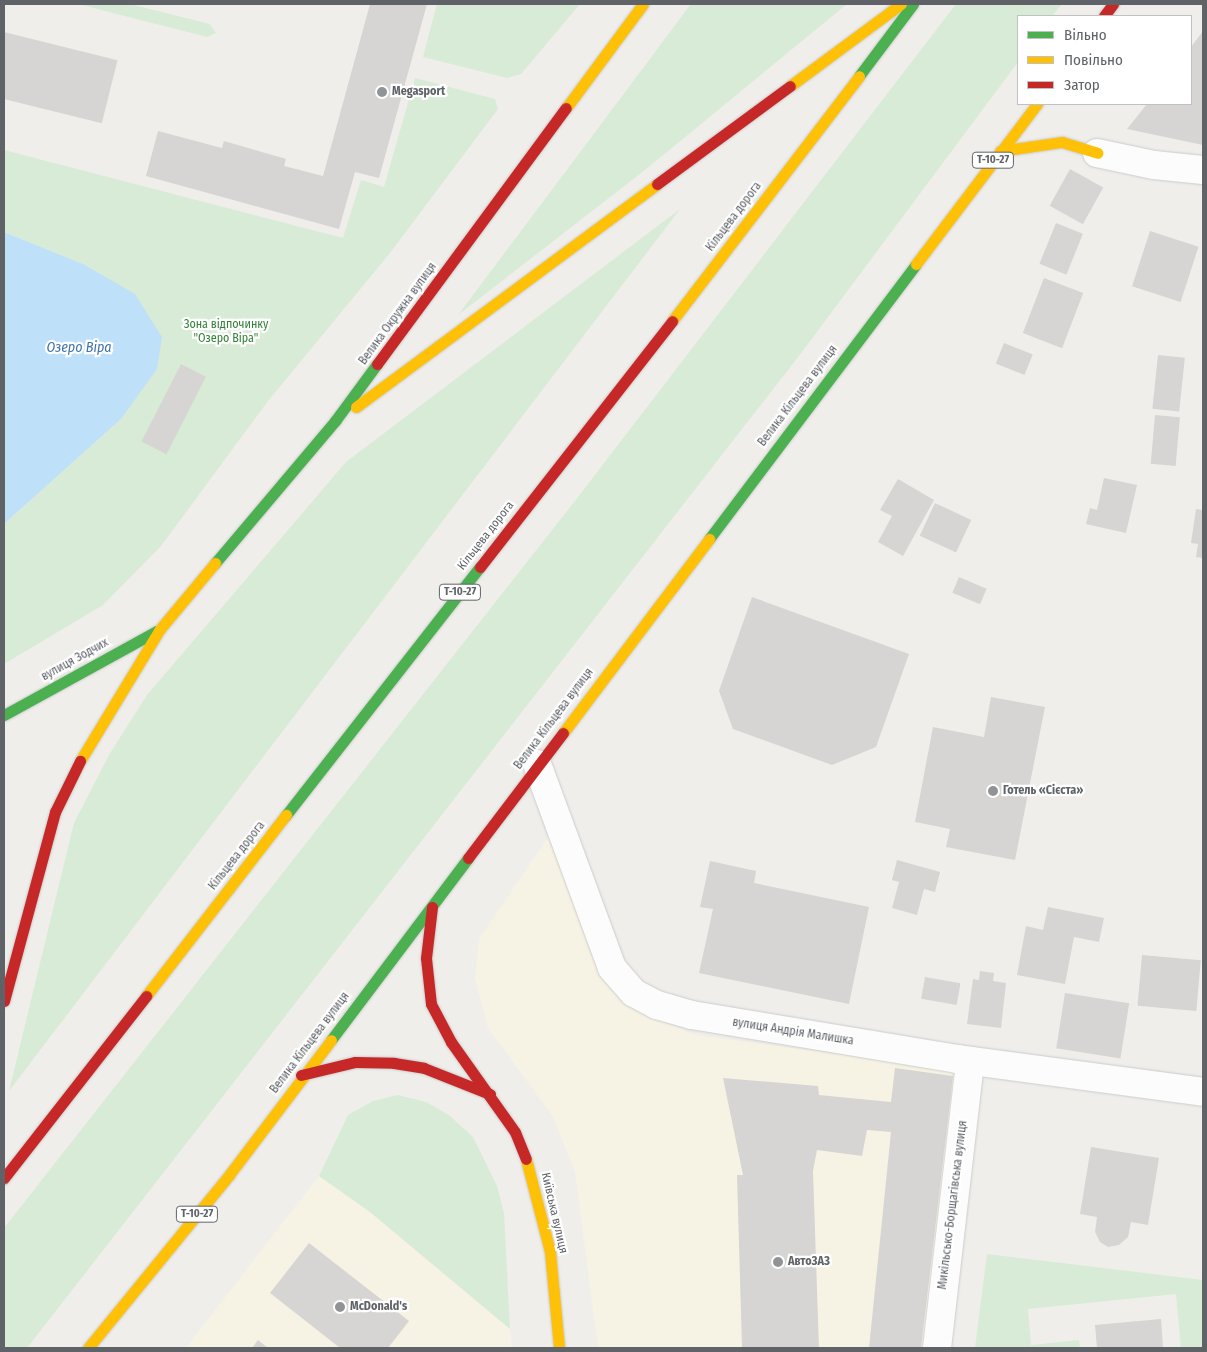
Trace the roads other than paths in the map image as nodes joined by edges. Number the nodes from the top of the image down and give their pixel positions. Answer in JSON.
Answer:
{"nodes":[{"id":1,"x":643,"y":4,"type":"edge"},
{"id":2,"x":901,"y":4,"type":"edge"},
{"id":3,"x":913,"y":4,"type":"edge"},
{"id":4,"x":1113,"y":4,"type":"edge"},
{"id":5,"x":1105,"y":15,"type":"edge"},
{"id":6,"x":1036,"y":105,"type":"edge"},
{"id":7,"x":1000,"y":151,"type":"junction"},
{"id":8,"x":1097,"y":153,"type":"joint"},
{"id":9,"x":1203,"y":170,"type":"edge"},
{"id":10,"x":335,"y":422,"type":"junction"},
{"id":11,"x":160,"y":629,"type":"junction"},
{"id":12,"x":4,"y":715,"type":"edge"},
{"id":13,"x":537,"y":764,"type":"junction"},
{"id":14,"x":432,"y":907,"type":"junction"},
{"id":15,"x":4,"y":1001,"type":"edge"},
{"id":16,"x":970,"y":1061,"type":"junction"},
{"id":17,"x":301,"y":1075,"type":"junction"},
{"id":18,"x":1203,"y":1092,"type":"edge"},
{"id":19,"x":491,"y":1094,"type":"junction"},
{"id":20,"x":4,"y":1178,"type":"edge"},
{"id":21,"x":88,"y":1348,"type":"edge"},
{"id":22,"x":559,"y":1348,"type":"edge"},
{"id":23,"x":937,"y":1348,"type":"edge"}],
"edges":[{"from":1,"to":10,"type":"main road","name":"Велика Окружна вулиця"},
{"from":2,"to":10,"type":"main road"},
{"from":3,"to":20,"type":"main road","name":"Кільцева дорога","number":"Т-10-27"},
{"from":4,"to":5,"type":"main road"},
{"from":6,"to":7,"type":"main road","name":"Велика Кільцева вулиця","number":"Т-10-27"},
{"from":7,"to":8,"type":"main road"},
{"from":7,"to":13,"type":"main road","name":"Велика Кільцева вулиця","number":"Т-10-27"},
{"from":8,"to":9,"type":"street"},
{"from":10,"to":11,"type":"main road","name":"Велика Окружна вулиця"},
{"from":11,"to":12,"type":"main road","name":"вулиця Зодчих"},
{"from":11,"to":15,"type":"main road"},
{"from":13,"to":14,"type":"main road","name":"Велика Кільцева вулиця","number":"Т-10-27"},
{"from":13,"to":16,"type":"street","name":"вулиця Андрія Малишка"},
{"from":14,"to":17,"type":"main road","name":"Велика Кільцева вулиця","number":"Т-10-27"},
{"from":14,"to":19,"type":"main road","name":"Київська вулиця"},
{"from":16,"to":18,"type":"street","name":"вулиця Андрія Малишка"},
{"from":16,"to":23,"type":"street","name":"Микільсько-Борщагівська вулиця"},
{"from":17,"to":19,"type":"main road"},
{"from":17,"to":21,"type":"main road","name":"Велика Кільцева вулиця","number":"Т-10-27"},
{"from":19,"to":22,"type":"main road","name":"Київська вулиця"}]}
